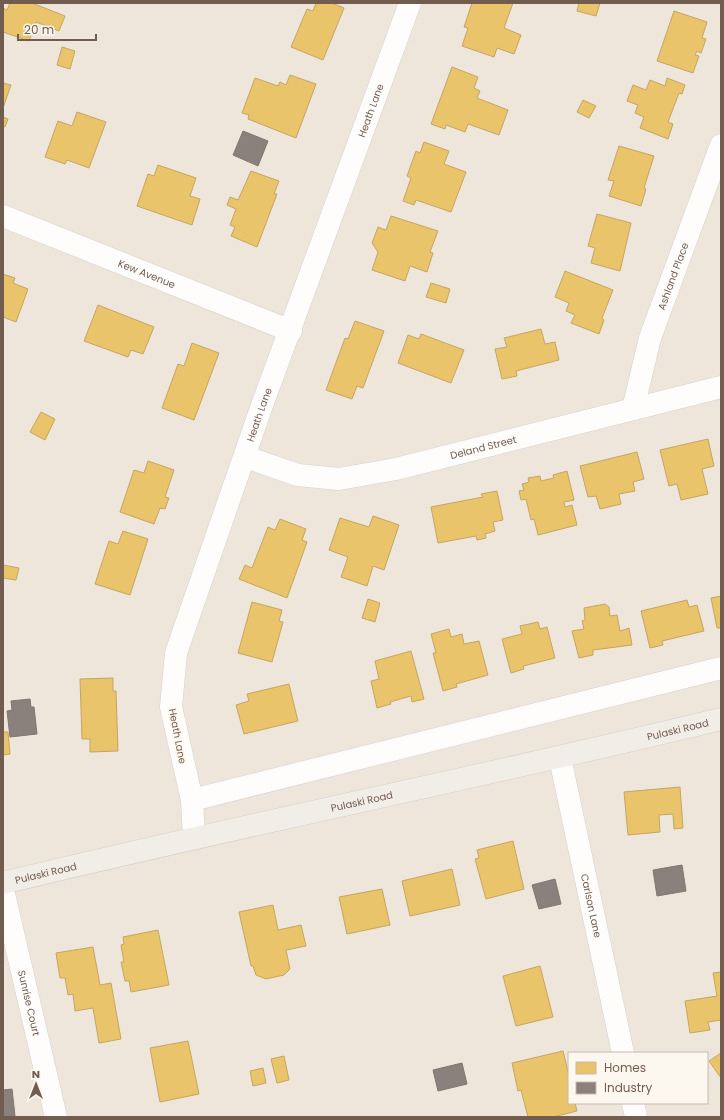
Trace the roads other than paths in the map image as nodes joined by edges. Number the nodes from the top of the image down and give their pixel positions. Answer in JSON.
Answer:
{"nodes":[{"id":1,"x":410,"y":3,"type":"edge"},
{"id":2,"x":721,"y":145,"type":"edge"},
{"id":3,"x":3,"y":216,"type":"edge"},
{"id":4,"x":291,"y":331,"type":"junction"},
{"id":5,"x":721,"y":387,"type":"edge"},
{"id":6,"x":633,"y":410,"type":"junction"},
{"id":7,"x":246,"y":457,"type":"junction"},
{"id":8,"x":721,"y":668,"type":"edge"},
{"id":9,"x":721,"y":719,"type":"edge"},
{"id":10,"x":560,"y":758,"type":"junction"},
{"id":11,"x":192,"y":800,"type":"junction"},
{"id":12,"x":194,"y":837,"type":"junction"},
{"id":13,"x":3,"y":883,"type":"edge"},
{"id":14,"x":3,"y":890,"type":"edge"},
{"id":15,"x":623,"y":1052,"type":"edge"},
{"id":16,"x":633,"y":1104,"type":"edge"},
{"id":17,"x":56,"y":1117,"type":"edge"},
{"id":18,"x":636,"y":1117,"type":"edge"}],
"edges":[{"from":1,"to":4,"type":"street","name":"Heath Lane"},
{"from":2,"to":6,"type":"street","name":"Ashland Place"},
{"from":3,"to":4,"type":"street","name":"Kew Avenue"},
{"from":4,"to":7,"type":"street","name":"Heath Lane"},
{"from":5,"to":6,"type":"street","name":"Deland Street"},
{"from":6,"to":7,"type":"street","name":"Deland Street"},
{"from":7,"to":11,"type":"street","name":"Heath Lane"},
{"from":8,"to":11,"type":"street"},
{"from":9,"to":10,"type":"main road","name":"Pulaski Road"},
{"from":10,"to":12,"type":"main road","name":"Pulaski Road"},
{"from":10,"to":15,"type":"street","name":"Carlson Lane"},
{"from":11,"to":12,"type":"street","name":"Heath Lane"},
{"from":12,"to":13,"type":"main road","name":"Pulaski Road"},
{"from":14,"to":17,"type":"street","name":"Sunrise Court"},
{"from":16,"to":18,"type":"street"}]}
